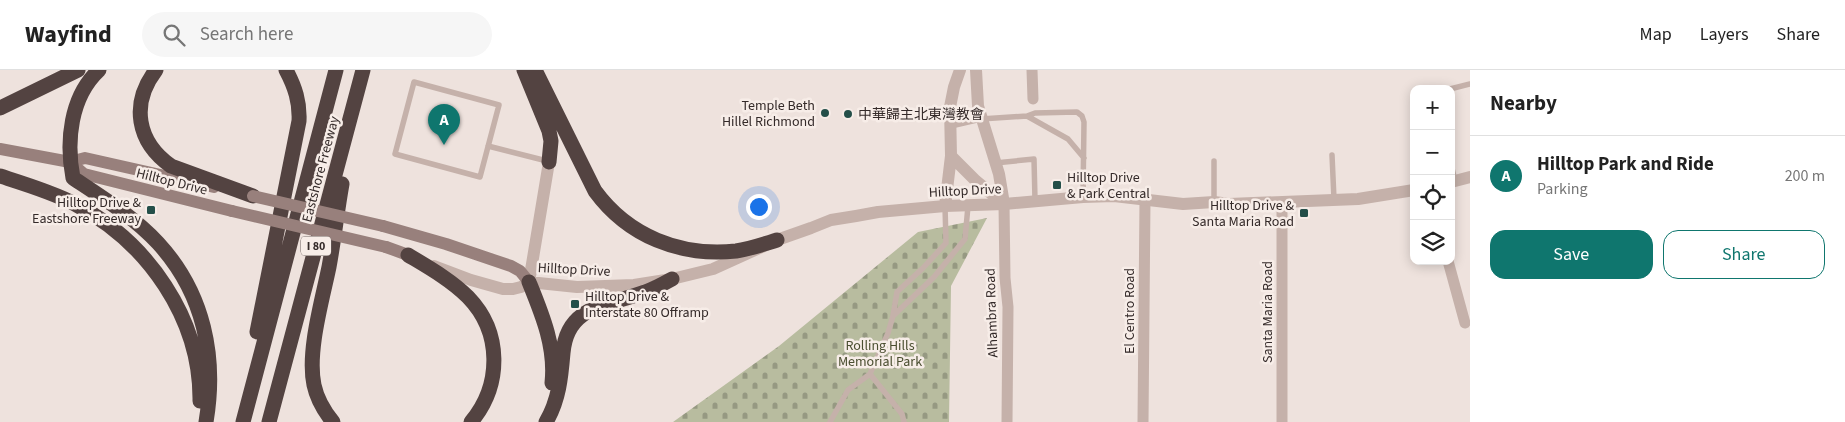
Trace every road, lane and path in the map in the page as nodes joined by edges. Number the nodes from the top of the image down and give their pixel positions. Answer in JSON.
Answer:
{"nodes":[{"id":1,"x":78,"y":70,"type":"edge"},
{"id":2,"x":98,"y":70,"type":"edge"},
{"id":3,"x":156,"y":70,"type":"edge"},
{"id":4,"x":286,"y":70,"type":"edge"},
{"id":5,"x":336,"y":70,"type":"edge"},
{"id":6,"x":363,"y":70,"type":"edge"},
{"id":7,"x":524,"y":70,"type":"edge"},
{"id":8,"x":535,"y":70,"type":"edge"},
{"id":9,"x":960,"y":70,"type":"edge"},
{"id":10,"x":976,"y":70,"type":"edge"},
{"id":11,"x":1032,"y":70,"type":"edge"},
{"id":12,"x":1470,"y":84,"type":"edge"},
{"id":13,"x":1455,"y":88,"type":"edge"},
{"id":14,"x":1033,"y":98,"type":"dead end"},
{"id":15,"x":354,"y":106,"type":"junction"},
{"id":16,"x":0,"y":108,"type":"edge"},
{"id":17,"x":1028,"y":116,"type":"junction"},
{"id":18,"x":981,"y":119,"type":"junction"},
{"id":19,"x":951,"y":126,"type":"junction"},
{"id":20,"x":488,"y":146,"type":"junction"},
{"id":21,"x":0,"y":150,"type":"edge"},
{"id":22,"x":1332,"y":154,"type":"dead end"},
{"id":23,"x":951,"y":156,"type":"junction"},
{"id":24,"x":1084,"y":158,"type":"junction"},
{"id":25,"x":1214,"y":161,"type":"dead end"},
{"id":26,"x":70,"y":162,"type":"junction"},
{"id":27,"x":549,"y":162,"type":"junction"},
{"id":28,"x":995,"y":163,"type":"junction"},
{"id":29,"x":0,"y":176,"type":"edge"},
{"id":30,"x":1470,"y":177,"type":"edge"},
{"id":31,"x":1455,"y":181,"type":"edge"},
{"id":32,"x":1410,"y":191,"type":"edge"},
{"id":33,"x":252,"y":196,"type":"junction"},
{"id":34,"x":1083,"y":197,"type":"junction"},
{"id":35,"x":1334,"y":199,"type":"junction"},
{"id":36,"x":1036,"y":200,"type":"junction"},
{"id":37,"x":1145,"y":200,"type":"junction"},
{"id":38,"x":1214,"y":202,"type":"junction"},
{"id":39,"x":1282,"y":202,"type":"junction"},
{"id":40,"x":1004,"y":204,"type":"junction"},
{"id":41,"x":945,"y":206,"type":"junction"},
{"id":42,"x":968,"y":206,"type":"junction"},
{"id":43,"x":777,"y":240,"type":"junction"},
{"id":44,"x":408,"y":255,"type":"junction"},
{"id":45,"x":1449,"y":265,"type":"edge"},
{"id":46,"x":672,"y":279,"type":"junction"},
{"id":47,"x":529,"y":282,"type":"junction"},
{"id":48,"x":893,"y":316,"type":"junction"},
{"id":49,"x":1465,"y":322,"type":"dead end"},
{"id":50,"x":870,"y":374,"type":"junction"},
{"id":51,"x":200,"y":422,"type":"edge"},
{"id":52,"x":206,"y":422,"type":"edge"},
{"id":53,"x":241,"y":422,"type":"edge"},
{"id":54,"x":269,"y":422,"type":"edge"},
{"id":55,"x":333,"y":422,"type":"edge"},
{"id":56,"x":471,"y":422,"type":"edge"},
{"id":57,"x":540,"y":422,"type":"edge"},
{"id":58,"x":546,"y":422,"type":"edge"},
{"id":59,"x":830,"y":422,"type":"edge"},
{"id":60,"x":904,"y":422,"type":"edge"},
{"id":61,"x":1007,"y":422,"type":"edge"},
{"id":62,"x":1144,"y":422,"type":"edge"},
{"id":63,"x":1282,"y":422,"type":"edge"}],
"edges":[{"from":1,"to":16,"type":"highway"},
{"from":2,"to":26,"type":"highway"},
{"from":3,"to":33,"type":"highway"},
{"from":4,"to":53,"type":"highway"},
{"from":5,"to":53,"type":"highway","name":"Eastshore Freeway","number":"I 80"},
{"from":6,"to":15,"type":"highway","name":"Eastshore Freeway","number":"I 80"},
{"from":7,"to":27,"type":"highway"},
{"from":8,"to":43,"type":"highway"},
{"from":9,"to":19,"type":"street"},
{"from":10,"to":18,"type":"street"},
{"from":11,"to":14,"type":"street"},
{"from":12,"to":13,"type":"lane"},
{"from":15,"to":54,"type":"highway","name":"Eastshore Freeway","number":"I 80"},
{"from":15,"to":55,"type":"highway"},
{"from":17,"to":18,"type":"lane"},
{"from":17,"to":24,"type":"lane"},
{"from":17,"to":24,"type":"lane"},
{"from":18,"to":19,"type":"lane"},
{"from":18,"to":28,"type":"street"},
{"from":19,"to":23,"type":"street"},
{"from":20,"to":20,"type":"lane"},
{"from":20,"to":27,"type":"lane"},
{"from":21,"to":26,"type":"main road","name":"Hilltop Drive"},
{"from":22,"to":35,"type":"lane"},
{"from":23,"to":40,"type":"street"},
{"from":23,"to":41,"type":"street"},
{"from":24,"to":34,"type":"lane"},
{"from":25,"to":38,"type":"lane"},
{"from":26,"to":33,"type":"main road","name":"Hilltop Drive"},
{"from":26,"to":44,"type":"main road","name":"Hilltop Drive","bridge":true},
{"from":26,"to":52,"type":"highway"},
{"from":27,"to":47,"type":"street"},
{"from":28,"to":36,"type":"lane"},
{"from":28,"to":40,"type":"street"},
{"from":29,"to":51,"type":"highway"},
{"from":30,"to":31,"type":"street"},
{"from":32,"to":35,"type":"street","name":"Hilltop Drive"},
{"from":33,"to":47,"type":"main road","name":"Hilltop Drive","bridge":true},
{"from":34,"to":36,"type":"street","name":"Hilltop Drive"},
{"from":34,"to":37,"type":"street","name":"Hilltop Drive"},
{"from":35,"to":39,"type":"street","name":"Hilltop Drive"},
{"from":36,"to":40,"type":"street","name":"Hilltop Drive"},
{"from":37,"to":38,"type":"street","name":"Hilltop Drive"},
{"from":37,"to":62,"type":"street","name":"El Centro Road"},
{"from":38,"to":39,"type":"street","name":"Hilltop Drive"},
{"from":39,"to":63,"type":"street","name":"Santa Maria Road"},
{"from":40,"to":42,"type":"street","name":"Hilltop Drive"},
{"from":40,"to":61,"type":"street","name":"Alhambra Road"},
{"from":41,"to":42,"type":"street","name":"Hilltop Drive"},
{"from":41,"to":43,"type":"street","name":"Hilltop Drive"},
{"from":41,"to":48,"type":"lane"},
{"from":42,"to":48,"type":"lane"},
{"from":43,"to":46,"type":"street","name":"Hilltop Drive"},
{"from":44,"to":47,"type":"street","name":"Hilltop Drive"},
{"from":44,"to":56,"type":"highway"},
{"from":45,"to":49,"type":"street"},
{"from":46,"to":47,"type":"street","name":"Hilltop Drive"},
{"from":46,"to":58,"type":"highway"},
{"from":47,"to":57,"type":"highway"},
{"from":48,"to":50,"type":"lane"},
{"from":50,"to":59,"type":"lane"},
{"from":50,"to":60,"type":"lane"}]}
